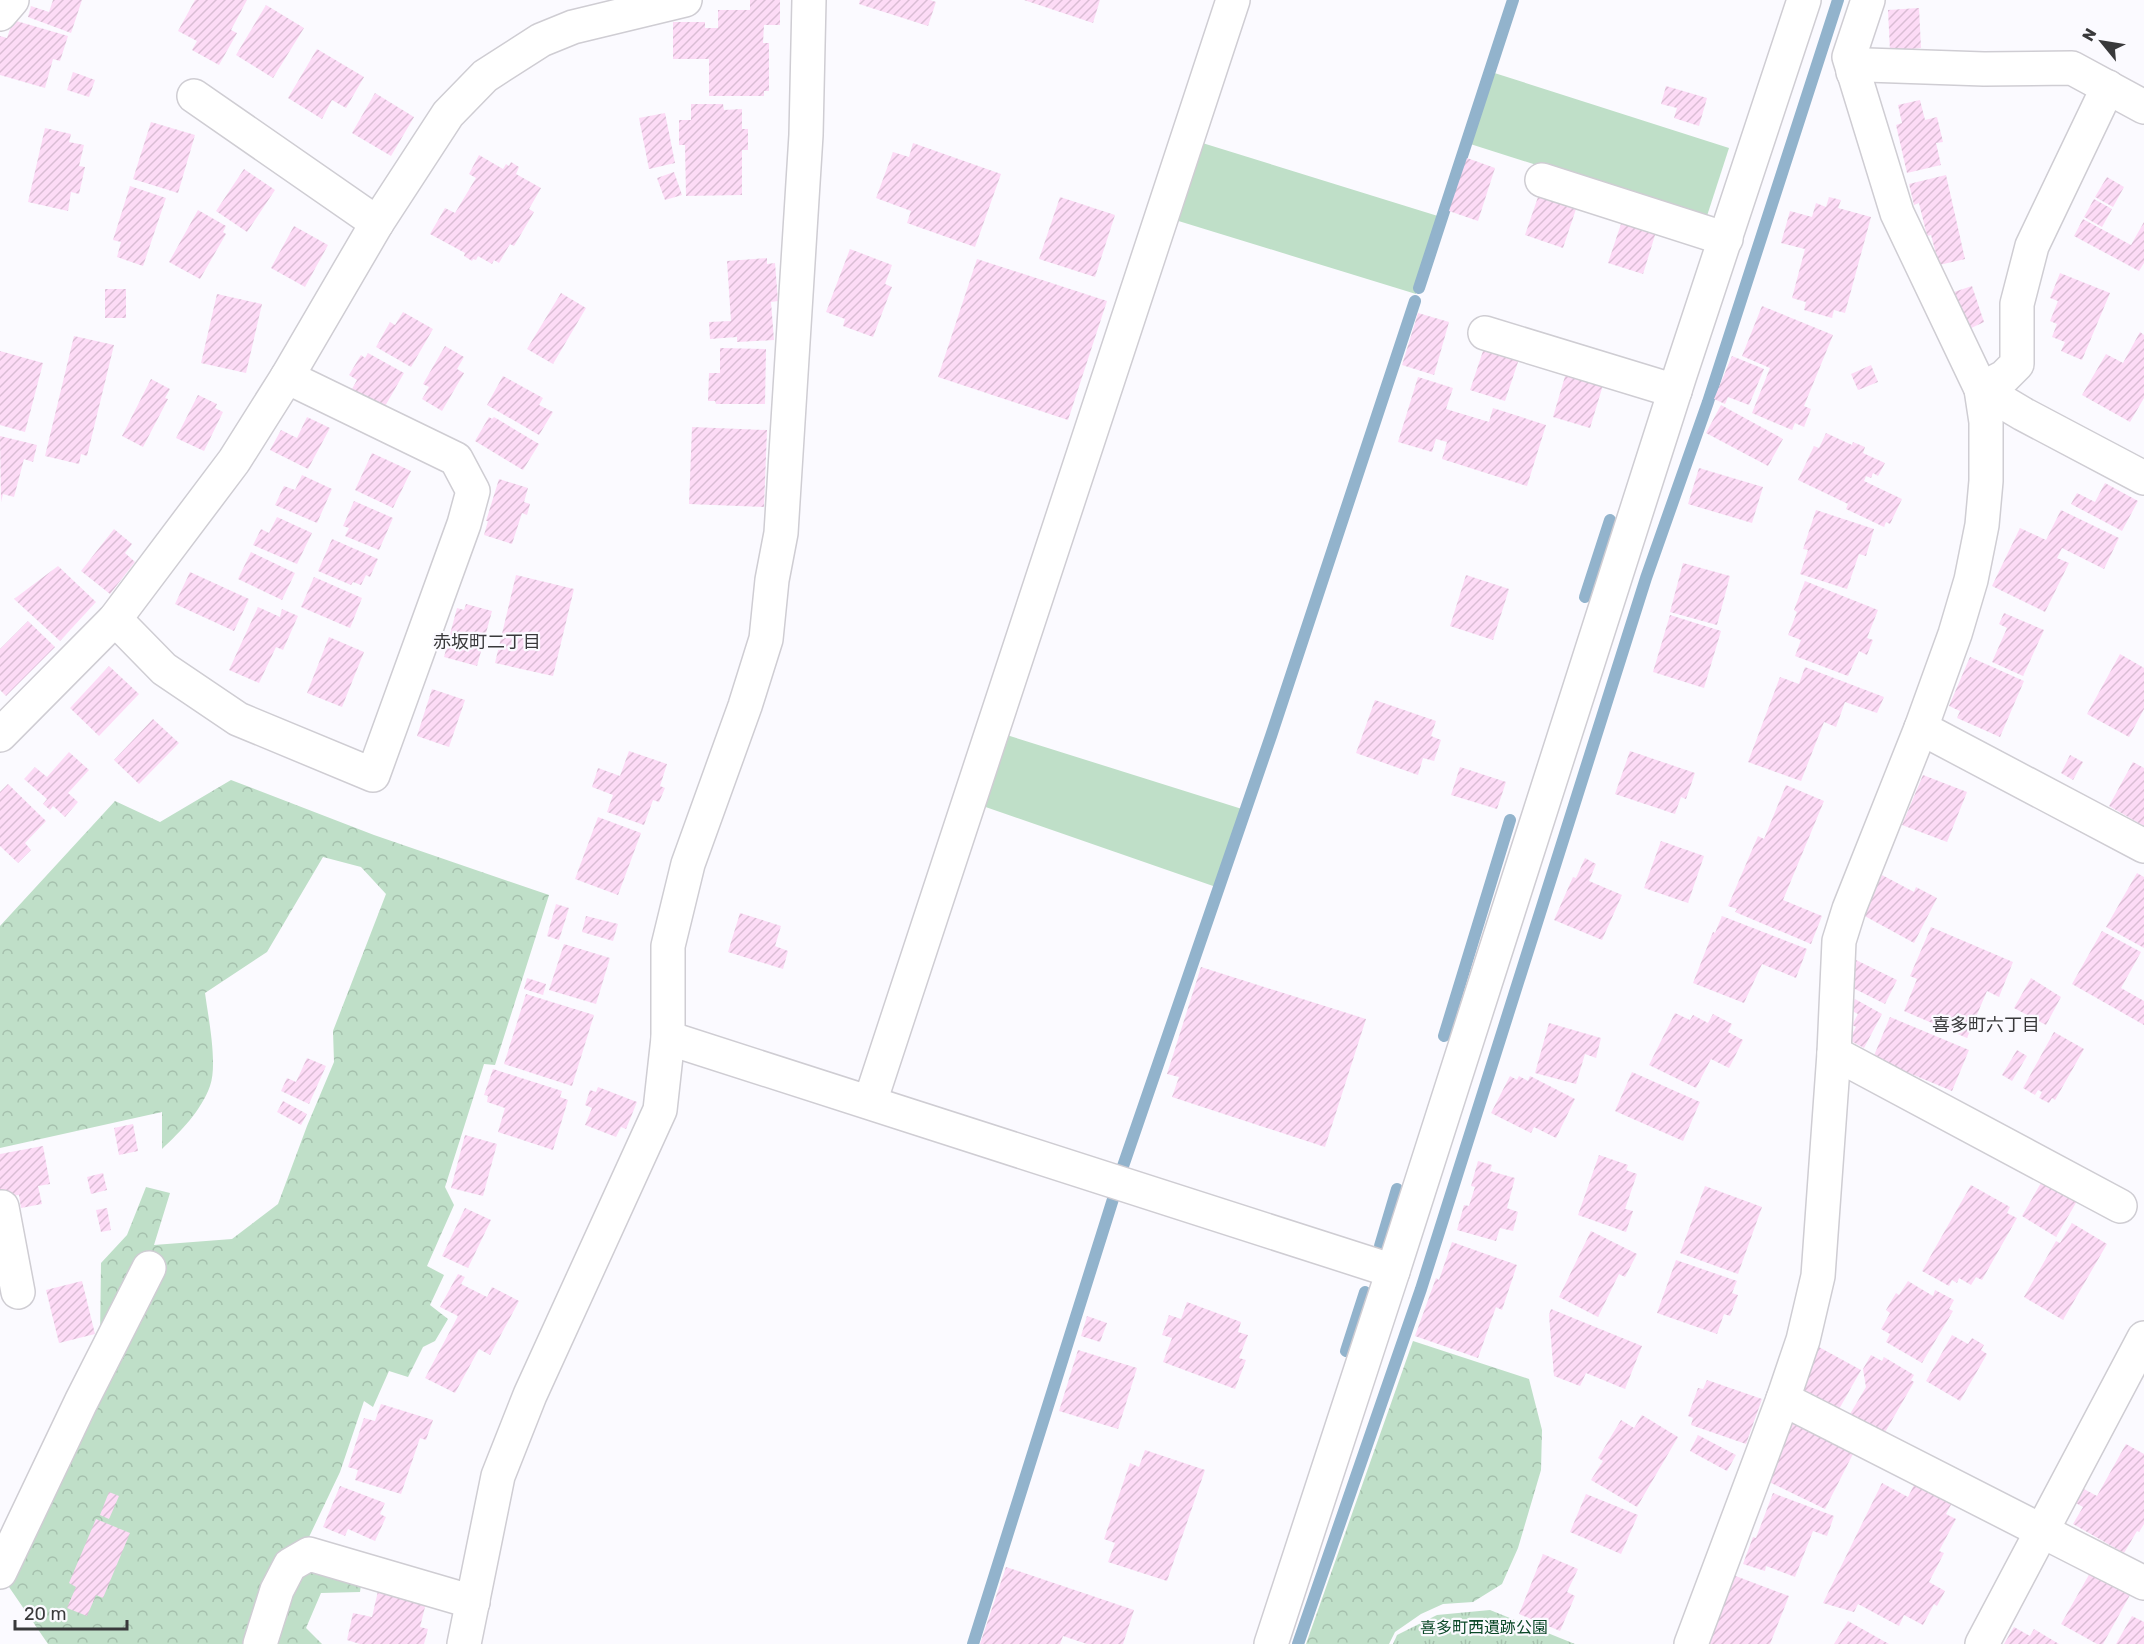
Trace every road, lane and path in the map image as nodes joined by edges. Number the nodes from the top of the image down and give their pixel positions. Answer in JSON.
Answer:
{"nodes":[{"id":1,"x":12,"y":0,"type":"edge"},
{"id":2,"x":685,"y":0,"type":"edge"},
{"id":3,"x":809,"y":0,"type":"edge"},
{"id":4,"x":1233,"y":0,"type":"edge"},
{"id":5,"x":1804,"y":0,"type":"edge"},
{"id":6,"x":1868,"y":0,"type":"edge"},
{"id":7,"x":0,"y":14,"type":"edge"},
{"id":8,"x":1852,"y":72,"type":"junction"},
{"id":9,"x":2108,"y":87,"type":"junction"},
{"id":10,"x":194,"y":96,"type":"dead end"},
{"id":11,"x":2144,"y":107,"type":"edge"},
{"id":12,"x":1542,"y":180,"type":"dead end"},
{"id":13,"x":377,"y":223,"type":"junction"},
{"id":14,"x":1726,"y":239,"type":"junction"},
{"id":15,"x":1485,"y":333,"type":"dead end"},
{"id":16,"x":287,"y":377,"type":"junction"},
{"id":17,"x":1981,"y":388,"type":"junction"},
{"id":18,"x":1675,"y":391,"type":"junction"},
{"id":19,"x":2144,"y":478,"type":"edge"},
{"id":20,"x":115,"y":619,"type":"junction"},
{"id":21,"x":1922,"y":728,"type":"junction"},
{"id":22,"x":0,"y":735,"type":"edge"},
{"id":23,"x":2144,"y":846,"type":"edge"},
{"id":24,"x":668,"y":1038,"type":"junction"},
{"id":25,"x":1834,"y":1053,"type":"junction"},
{"id":26,"x":870,"y":1102,"type":"junction"},
{"id":27,"x":2120,"y":1206,"type":"dead end"},
{"id":28,"x":2,"y":1208,"type":"dead end"},
{"id":29,"x":4,"y":1243,"type":"edge"},
{"id":30,"x":149,"y":1268,"type":"dead end"},
{"id":31,"x":1393,"y":1271,"type":"junction"},
{"id":32,"x":18,"y":1292,"type":"dead end"},
{"id":33,"x":2144,"y":1338,"type":"edge"},
{"id":34,"x":1783,"y":1399,"type":"junction"},
{"id":35,"x":2041,"y":1530,"type":"junction"},
{"id":36,"x":0,"y":1572,"type":"edge"},
{"id":37,"x":2144,"y":1583,"type":"edge"},
{"id":38,"x":472,"y":1602,"type":"junction"},
{"id":39,"x":260,"y":1644,"type":"edge"},
{"id":40,"x":464,"y":1644,"type":"edge"},
{"id":41,"x":1271,"y":1644,"type":"edge"},
{"id":42,"x":1691,"y":1644,"type":"edge"},
{"id":43,"x":1982,"y":1644,"type":"edge"}],
"edges":[{"from":1,"to":7,"type":"street"},
{"from":2,"to":13,"type":"street"},
{"from":3,"to":24,"type":"street"},
{"from":4,"to":26,"type":"street"},
{"from":5,"to":14,"type":"street"},
{"from":6,"to":8,"type":"street"},
{"from":8,"to":9,"type":"street"},
{"from":8,"to":17,"type":"street"},
{"from":9,"to":11,"type":"street"},
{"from":9,"to":17,"type":"street"},
{"from":10,"to":13,"type":"street"},
{"from":12,"to":14,"type":"street"},
{"from":13,"to":16,"type":"street"},
{"from":14,"to":18,"type":"street"},
{"from":15,"to":18,"type":"street"},
{"from":16,"to":20,"type":"street"},
{"from":16,"to":20,"type":"street"},
{"from":17,"to":19,"type":"street"},
{"from":17,"to":21,"type":"street"},
{"from":18,"to":31,"type":"street"},
{"from":20,"to":22,"type":"street"},
{"from":21,"to":23,"type":"street"},
{"from":21,"to":25,"type":"street"},
{"from":24,"to":26,"type":"street"},
{"from":24,"to":38,"type":"street"},
{"from":25,"to":27,"type":"street"},
{"from":25,"to":34,"type":"street"},
{"from":26,"to":31,"type":"street"},
{"from":28,"to":29,"type":"street"},
{"from":29,"to":32,"type":"street"},
{"from":30,"to":36,"type":"street"},
{"from":31,"to":41,"type":"street"},
{"from":33,"to":35,"type":"street"},
{"from":34,"to":35,"type":"street"},
{"from":34,"to":42,"type":"street"},
{"from":35,"to":37,"type":"street"},
{"from":35,"to":43,"type":"street"},
{"from":38,"to":39,"type":"street"},
{"from":38,"to":40,"type":"street"}]}
